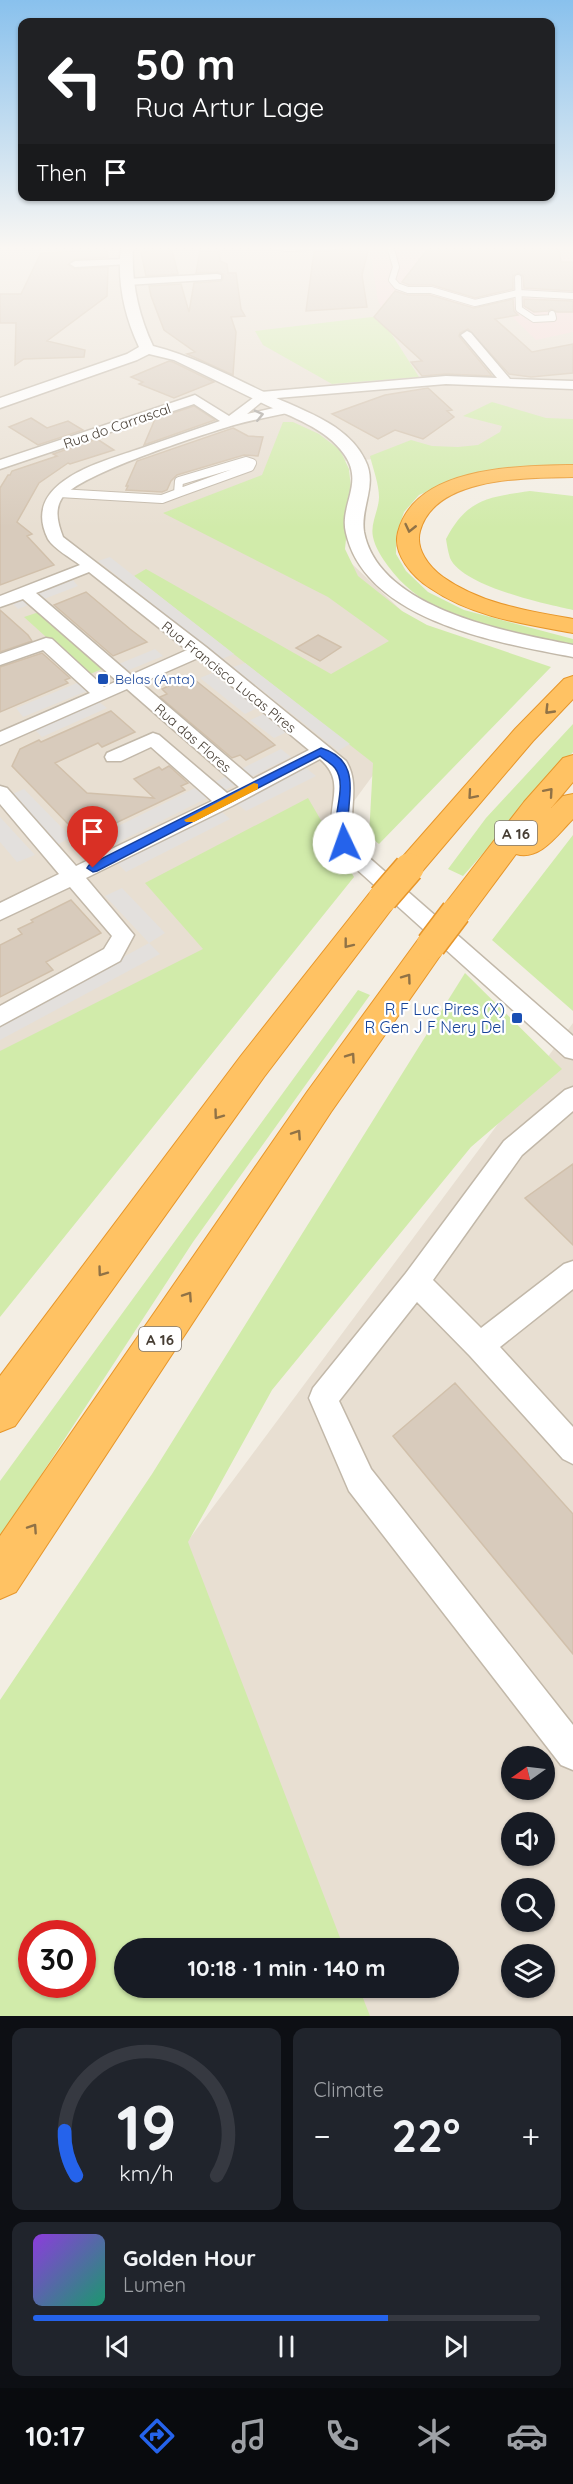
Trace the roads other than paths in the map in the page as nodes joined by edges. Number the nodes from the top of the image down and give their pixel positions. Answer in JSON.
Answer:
{"nodes":[{"id":1,"x":143,"y":340,"type":"edge"},
{"id":2,"x":471,"y":340,"type":"edge"},
{"id":3,"x":147,"y":349,"type":"junction"},
{"id":4,"x":507,"y":383,"type":"junction"},
{"id":5,"x":573,"y":385,"type":"edge"},
{"id":6,"x":261,"y":396,"type":"junction"},
{"id":7,"x":0,"y":403,"type":"edge"},
{"id":8,"x":287,"y":409,"type":"junction"},
{"id":9,"x":230,"y":422,"type":"junction"},
{"id":10,"x":0,"y":465,"type":"edge"},
{"id":11,"x":573,"y":471,"type":"edge"},
{"id":12,"x":573,"y":486,"type":"edge"},
{"id":13,"x":59,"y":493,"type":"junction"},
{"id":14,"x":178,"y":494,"type":"junction"},
{"id":15,"x":89,"y":567,"type":"junction"},
{"id":16,"x":26,"y":593,"type":"junction"},
{"id":17,"x":0,"y":602,"type":"edge"},
{"id":18,"x":573,"y":615,"type":"edge"},
{"id":19,"x":573,"y":626,"type":"edge"},
{"id":20,"x":200,"y":651,"type":"junction"},
{"id":21,"x":573,"y":651,"type":"edge"},
{"id":22,"x":0,"y":660,"type":"edge"},
{"id":23,"x":129,"y":682,"type":"junction"},
{"id":24,"x":573,"y":684,"type":"edge"},
{"id":25,"x":101,"y":694,"type":"junction"},
{"id":26,"x":0,"y":739,"type":"edge"},
{"id":27,"x":321,"y":751,"type":"junction"},
{"id":28,"x":114,"y":757,"type":"dead end"},
{"id":29,"x":573,"y":764,"type":"edge"},
{"id":30,"x":252,"y":788,"type":"junction"},
{"id":31,"x":0,"y":792,"type":"edge"},
{"id":32,"x":225,"y":802,"type":"junction"},
{"id":33,"x":573,"y":803,"type":"edge"},
{"id":34,"x":74,"y":877,"type":"junction"},
{"id":35,"x":459,"y":909,"type":"junction"},
{"id":36,"x":0,"y":912,"type":"edge"},
{"id":37,"x":0,"y":1017,"type":"edge"},
{"id":38,"x":573,"y":1050,"type":"edge"},
{"id":39,"x":573,"y":1097,"type":"edge"},
{"id":40,"x":573,"y":1273,"type":"edge"},
{"id":41,"x":416,"y":1282,"type":"junction"},
{"id":42,"x":480,"y":1346,"type":"junction"},
{"id":43,"x":0,"y":1411,"type":"edge"},
{"id":44,"x":573,"y":1449,"type":"edge"},
{"id":45,"x":0,"y":1576,"type":"edge"},
{"id":46,"x":573,"y":1753,"type":"edge"}],
"edges":[{"from":1,"to":3,"type":"street"},
{"from":2,"to":4,"type":"street"},
{"from":3,"to":6,"type":"street"},
{"from":3,"to":7,"type":"street"},
{"from":4,"to":5,"type":"street"},
{"from":4,"to":6,"type":"street"},
{"from":6,"to":8,"type":"street"},
{"from":6,"to":9,"type":"street"},
{"from":9,"to":8,"type":"street","one_way":true},
{"from":8,"to":21,"type":"street"},
{"from":9,"to":10,"type":"street","name":"Rua do Carrascal"},
{"from":9,"to":13,"type":"street"},
{"from":11,"to":19,"type":"highway","one_way":true},
{"from":12,"to":18,"type":"highway"},
{"from":13,"to":14,"type":"lane"},
{"from":13,"to":15,"type":"street","name":"Rua Francisco Lucas Pires"},
{"from":14,"to":14,"type":"lane"},
{"from":15,"to":16,"type":"street"},
{"from":15,"to":20,"type":"street","name":"Rua Francisco Lucas Pires"},
{"from":16,"to":17,"type":"street"},
{"from":16,"to":23,"type":"street","name":"Rua das Flores"},
{"from":20,"to":23,"type":"street"},
{"from":20,"to":27,"type":"street","name":"Rua Francisco Lucas Pires"},
{"from":22,"to":25,"type":"street"},
{"from":23,"to":25,"type":"street"},
{"from":23,"to":30,"type":"street","name":"Rua das Flores"},
{"from":24,"to":43,"type":"highway","one_way":true,"bridge":true},
{"from":25,"to":26,"type":"street"},
{"from":27,"to":30,"type":"street"},
{"from":27,"to":38,"type":"street","name":"Rua Francisco Lucas Pires"},
{"from":28,"to":32,"type":"street"},
{"from":35,"to":29,"type":"highway","number":"A 16","one_way":true},
{"from":30,"to":32,"type":"street"},
{"from":31,"to":34,"type":"street"},
{"from":32,"to":34,"type":"street"},
{"from":33,"to":35,"type":"highway"},
{"from":34,"to":36,"type":"street"},
{"from":34,"to":37,"type":"street"},
{"from":45,"to":35,"type":"highway","number":"A 16","one_way":true,"bridge":true},
{"from":39,"to":41,"type":"street"},
{"from":40,"to":42,"type":"street"},
{"from":41,"to":42,"type":"street"},
{"from":41,"to":46,"type":"street"},
{"from":42,"to":44,"type":"street"}]}
